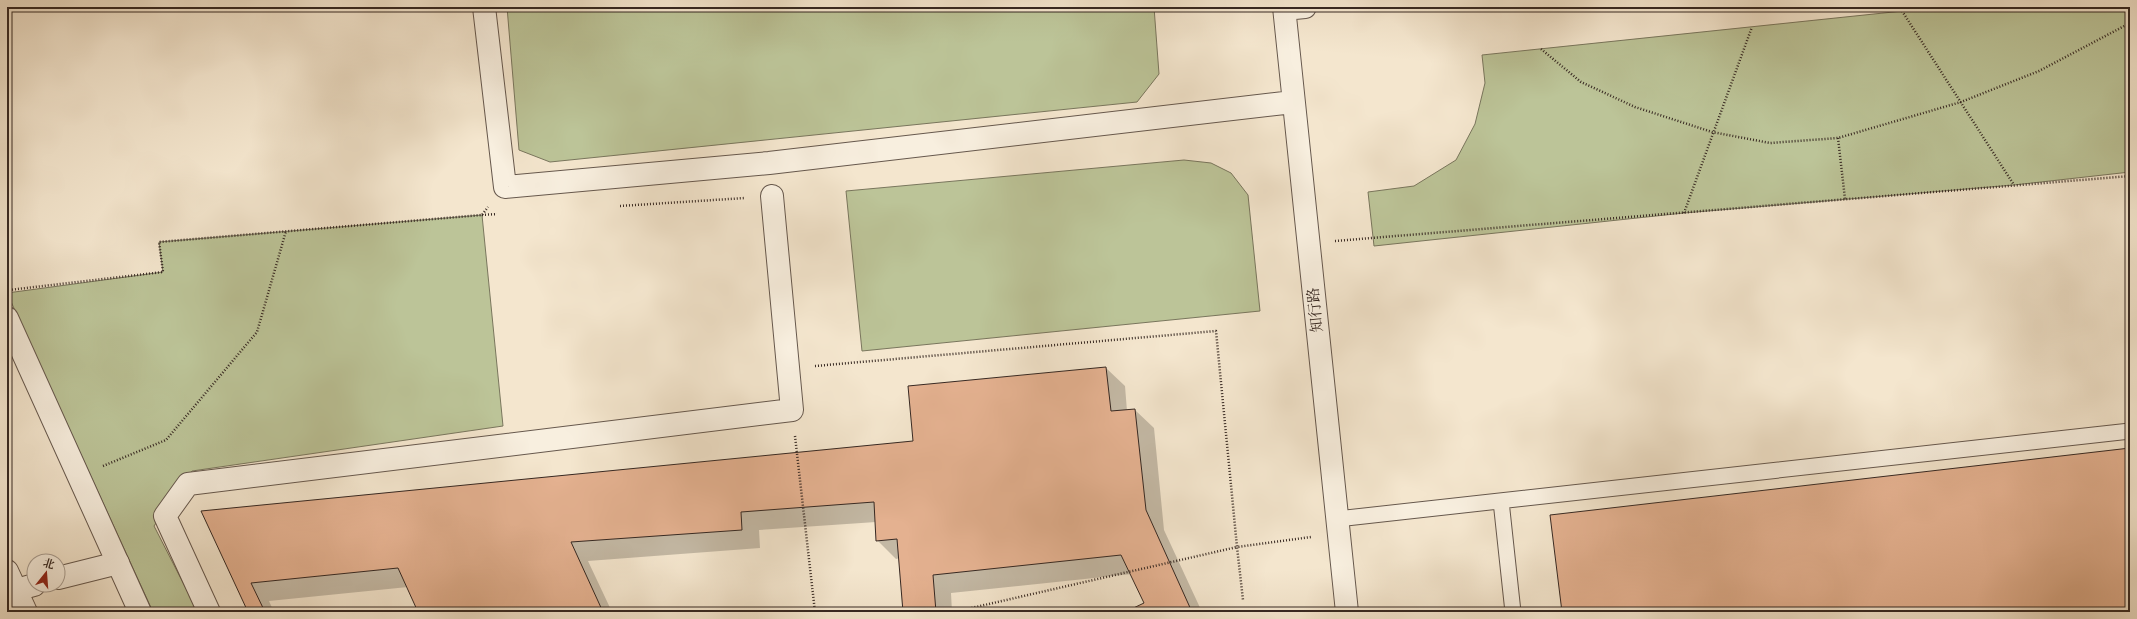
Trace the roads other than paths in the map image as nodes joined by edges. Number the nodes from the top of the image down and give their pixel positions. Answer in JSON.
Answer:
{"nodes":[{"id":1,"x":484,"y":7,"type":"edge"},
{"id":2,"x":1305,"y":7,"type":"edge"},
{"id":3,"x":1284,"y":8,"type":"edge"},
{"id":4,"x":1293,"y":102,"type":"junction"},
{"id":5,"x":772,"y":196,"type":"road end"},
{"id":6,"x":7,"y":318,"type":"edge"},
{"id":7,"x":2130,"y":431,"type":"edge"},
{"id":8,"x":1501,"y":501,"type":"junction"},
{"id":9,"x":1338,"y":526,"type":"junction"},
{"id":10,"x":118,"y":563,"type":"junction"},
{"id":11,"x":66,"y":576,"type":"edge"},
{"id":12,"x":19,"y":582,"type":"edge"},
{"id":13,"x":26,"y":612,"type":"edge"},
{"id":14,"x":140,"y":612,"type":"edge"},
{"id":15,"x":209,"y":612,"type":"edge"},
{"id":16,"x":1347,"y":612,"type":"edge"},
{"id":17,"x":1513,"y":612,"type":"edge"}],
"edges":[{"from":1,"to":4,"type":"street"},
{"from":2,"to":3,"type":"street"},
{"from":3,"to":4,"type":"street","name":"知行路"},
{"from":4,"to":9,"type":"street","name":"知行路"},
{"from":5,"to":15,"type":"street"},
{"from":6,"to":10,"type":"street"},
{"from":7,"to":8,"type":"lane"},
{"from":8,"to":9,"type":"lane"},
{"from":8,"to":17,"type":"lane"},
{"from":9,"to":16,"type":"street","name":"知行路"},
{"from":10,"to":11,"type":"street"},
{"from":10,"to":14,"type":"street"},
{"from":12,"to":13,"type":"street"}]}
